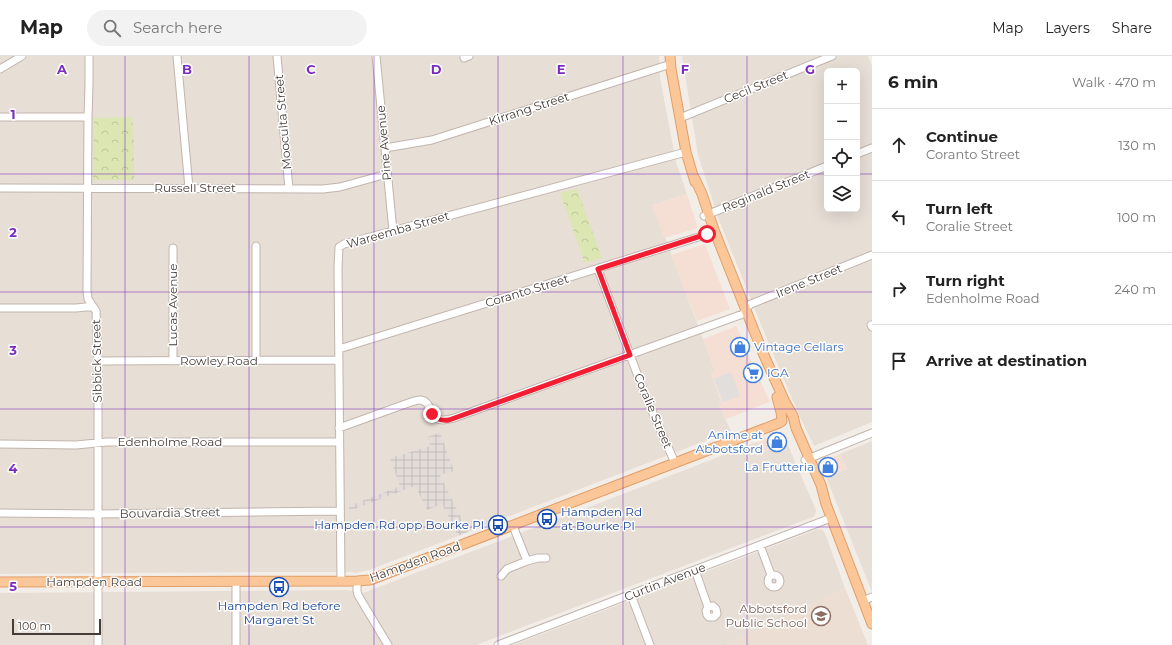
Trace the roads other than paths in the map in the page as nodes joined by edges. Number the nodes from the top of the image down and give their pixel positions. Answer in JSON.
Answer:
{"nodes":[{"id":1,"x":22,"y":56,"type":"edge"},
{"id":2,"x":88,"y":56,"type":"edge"},
{"id":3,"x":177,"y":56,"type":"edge"},
{"id":4,"x":277,"y":56,"type":"edge"},
{"id":5,"x":376,"y":56,"type":"edge"},
{"id":6,"x":832,"y":56,"type":"edge"},
{"id":7,"x":670,"y":60,"type":"edge"},
{"id":8,"x":0,"y":69,"type":"edge"},
{"id":9,"x":0,"y":117,"type":"edge"},
{"id":10,"x":88,"y":117,"type":"junction"},
{"id":11,"x":680,"y":118,"type":"junction"},
{"id":12,"x":385,"y":148,"type":"junction"},
{"id":13,"x":872,"y":148,"type":"edge"},
{"id":14,"x":686,"y":152,"type":"junction"},
{"id":15,"x":860,"y":153,"type":"edge"},
{"id":16,"x":824,"y":167,"type":"edge"},
{"id":17,"x":387,"y":174,"type":"junction"},
{"id":18,"x":87,"y":187,"type":"junction"},
{"id":19,"x":0,"y":188,"type":"edge"},
{"id":20,"x":189,"y":188,"type":"junction"},
{"id":21,"x":289,"y":189,"type":"junction"},
{"id":22,"x":707,"y":215,"type":"junction"},
{"id":23,"x":393,"y":231,"type":"junction"},
{"id":24,"x":712,"y":232,"type":"junction"},
{"id":25,"x":256,"y":246,"type":"dead end"},
{"id":26,"x":173,"y":248,"type":"dead end"},
{"id":27,"x":872,"y":255,"type":"edge"},
{"id":28,"x":598,"y":269,"type":"junction"},
{"id":29,"x":93,"y":307,"type":"junction"},
{"id":30,"x":0,"y":308,"type":"edge"},
{"id":31,"x":744,"y":311,"type":"junction"},
{"id":32,"x":339,"y":349,"type":"junction"},
{"id":33,"x":630,"y":355,"type":"junction"},
{"id":34,"x":256,"y":360,"type":"junction"},
{"id":35,"x":339,"y":360,"type":"junction"},
{"id":36,"x":98,"y":361,"type":"junction"},
{"id":37,"x":173,"y":361,"type":"junction"},
{"id":38,"x":787,"y":419,"type":"junction"},
{"id":39,"x":339,"y":428,"type":"junction"},
{"id":40,"x":872,"y":433,"type":"edge"},
{"id":41,"x":339,"y":442,"type":"junction"},
{"id":42,"x":98,"y":443,"type":"junction"},
{"id":43,"x":0,"y":444,"type":"edge"},
{"id":44,"x":807,"y":459,"type":"junction"},
{"id":45,"x":675,"y":463,"type":"junction"},
{"id":46,"x":340,"y":511,"type":"junction"},
{"id":47,"x":0,"y":513,"type":"edge"},
{"id":48,"x":97,"y":514,"type":"junction"},
{"id":49,"x":831,"y":518,"type":"junction"},
{"id":50,"x":513,"y":526,"type":"junction"},
{"id":51,"x":760,"y":545,"type":"junction"},
{"id":52,"x":546,"y":558,"type":"dead end"},
{"id":53,"x":527,"y":560,"type":"junction"},
{"id":54,"x":695,"y":570,"type":"junction"},
{"id":55,"x":771,"y":575,"type":"dead end"},
{"id":56,"x":501,"y":576,"type":"dead end"},
{"id":57,"x":341,"y":581,"type":"junction"},
{"id":58,"x":357,"y":581,"type":"junction"},
{"id":59,"x":0,"y":582,"type":"edge"},
{"id":60,"x":98,"y":582,"type":"junction"},
{"id":61,"x":236,"y":582,"type":"junction"},
{"id":62,"x":631,"y":595,"type":"junction"},
{"id":63,"x":872,"y":598,"type":"edge"},
{"id":64,"x":862,"y":601,"type":"junction"},
{"id":65,"x":708,"y":607,"type":"dead end"},
{"id":66,"x":872,"y":624,"type":"edge"},
{"id":67,"x":98,"y":645,"type":"edge"},
{"id":68,"x":236,"y":645,"type":"edge"},
{"id":69,"x":388,"y":645,"type":"edge"},
{"id":70,"x":498,"y":645,"type":"edge"},
{"id":71,"x":650,"y":645,"type":"edge"}],
"edges":[{"from":1,"to":8,"type":"street"},
{"from":2,"to":10,"type":"street","name":"Sibbick Street"},
{"from":3,"to":20,"type":"street"},
{"from":4,"to":21,"type":"street","name":"Mooculta Street"},
{"from":5,"to":12,"type":"street","name":"Pine Avenue"},
{"from":6,"to":11,"type":"street","name":"Cecil Street"},
{"from":7,"to":11,"type":"main road"},
{"from":7,"to":12,"type":"street","name":"Kirrang Street"},
{"from":9,"to":10,"type":"street"},
{"from":10,"to":18,"type":"street","name":"Sibbick Street"},
{"from":11,"to":14,"type":"main road"},
{"from":12,"to":17,"type":"street","name":"Pine Avenue"},
{"from":13,"to":15,"type":"street"},
{"from":14,"to":22,"type":"main road"},
{"from":14,"to":23,"type":"street","name":"Wareemba Street"},
{"from":16,"to":22,"type":"street","name":"Reginald Street"},
{"from":17,"to":21,"type":"street","name":"Russell Street"},
{"from":17,"to":23,"type":"street","name":"Pine Avenue"},
{"from":18,"to":19,"type":"street","name":"Russell Street"},
{"from":18,"to":20,"type":"street","name":"Russell Street"},
{"from":18,"to":29,"type":"street","name":"Sibbick Street"},
{"from":20,"to":21,"type":"street","name":"Russell Street"},
{"from":22,"to":24,"type":"main road"},
{"from":23,"to":32,"type":"street","name":"Wareemba Street"},
{"from":24,"to":28,"type":"street","name":"Coranto Street"},
{"from":24,"to":31,"type":"main road"},
{"from":25,"to":34,"type":"street"},
{"from":26,"to":37,"type":"street","name":"Lucas Avenue"},
{"from":27,"to":31,"type":"street","name":"Irene Street"},
{"from":28,"to":32,"type":"street","name":"Coranto Street"},
{"from":28,"to":33,"type":"street","name":"Coralie Street"},
{"from":29,"to":30,"type":"street"},
{"from":29,"to":36,"type":"street","name":"Sibbick Street"},
{"from":31,"to":33,"type":"street"},
{"from":31,"to":38,"type":"main road"},
{"from":32,"to":35,"type":"street","name":"Wareemba Street"},
{"from":33,"to":39,"type":"street"},
{"from":33,"to":45,"type":"street","name":"Coralie Street"},
{"from":34,"to":35,"type":"street","name":"Rowley Road"},
{"from":34,"to":37,"type":"street","name":"Rowley Road"},
{"from":35,"to":39,"type":"street","name":"Wareemba Street"},
{"from":36,"to":37,"type":"street","name":"Rowley Road"},
{"from":36,"to":42,"type":"street","name":"Sibbick Street"},
{"from":38,"to":44,"type":"main road"},
{"from":38,"to":45,"type":"main road","name":"Hampden Road"},
{"from":39,"to":41,"type":"street","name":"Wareemba Street"},
{"from":40,"to":44,"type":"street"},
{"from":41,"to":42,"type":"street","name":"Edenholme Road"},
{"from":41,"to":46,"type":"street","name":"Wareemba Street"},
{"from":42,"to":43,"type":"street","name":"Edenholme Road"},
{"from":42,"to":48,"type":"street","name":"Sibbick Street"},
{"from":44,"to":49,"type":"main road"},
{"from":45,"to":50,"type":"main road","name":"Hampden Road"},
{"from":46,"to":48,"type":"street","name":"Bouvardia Street"},
{"from":46,"to":57,"type":"street","name":"Wareemba Street"},
{"from":47,"to":48,"type":"street","name":"Bouvardia Street"},
{"from":48,"to":60,"type":"street","name":"Sibbick Street"},
{"from":49,"to":51,"type":"street","name":"Curtin Avenue"},
{"from":49,"to":64,"type":"main road"},
{"from":50,"to":53,"type":"street"},
{"from":50,"to":58,"type":"main road","name":"Hampden Road"},
{"from":51,"to":54,"type":"street","name":"Curtin Avenue"},
{"from":51,"to":55,"type":"street"},
{"from":52,"to":53,"type":"street"},
{"from":53,"to":56,"type":"street"},
{"from":54,"to":62,"type":"street","name":"Curtin Avenue"},
{"from":54,"to":65,"type":"street"},
{"from":57,"to":58,"type":"main road","name":"Hampden Road"},
{"from":57,"to":61,"type":"main road","name":"Hampden Road"},
{"from":58,"to":69,"type":"street"},
{"from":59,"to":60,"type":"main road","name":"Hampden Road"},
{"from":60,"to":61,"type":"main road","name":"Hampden Road"},
{"from":60,"to":67,"type":"street","name":"Sibbick Street"},
{"from":61,"to":68,"type":"street"},
{"from":62,"to":70,"type":"street","name":"Curtin Avenue"},
{"from":62,"to":71,"type":"street"},
{"from":63,"to":64,"type":"street"},
{"from":64,"to":66,"type":"main road"}]}
